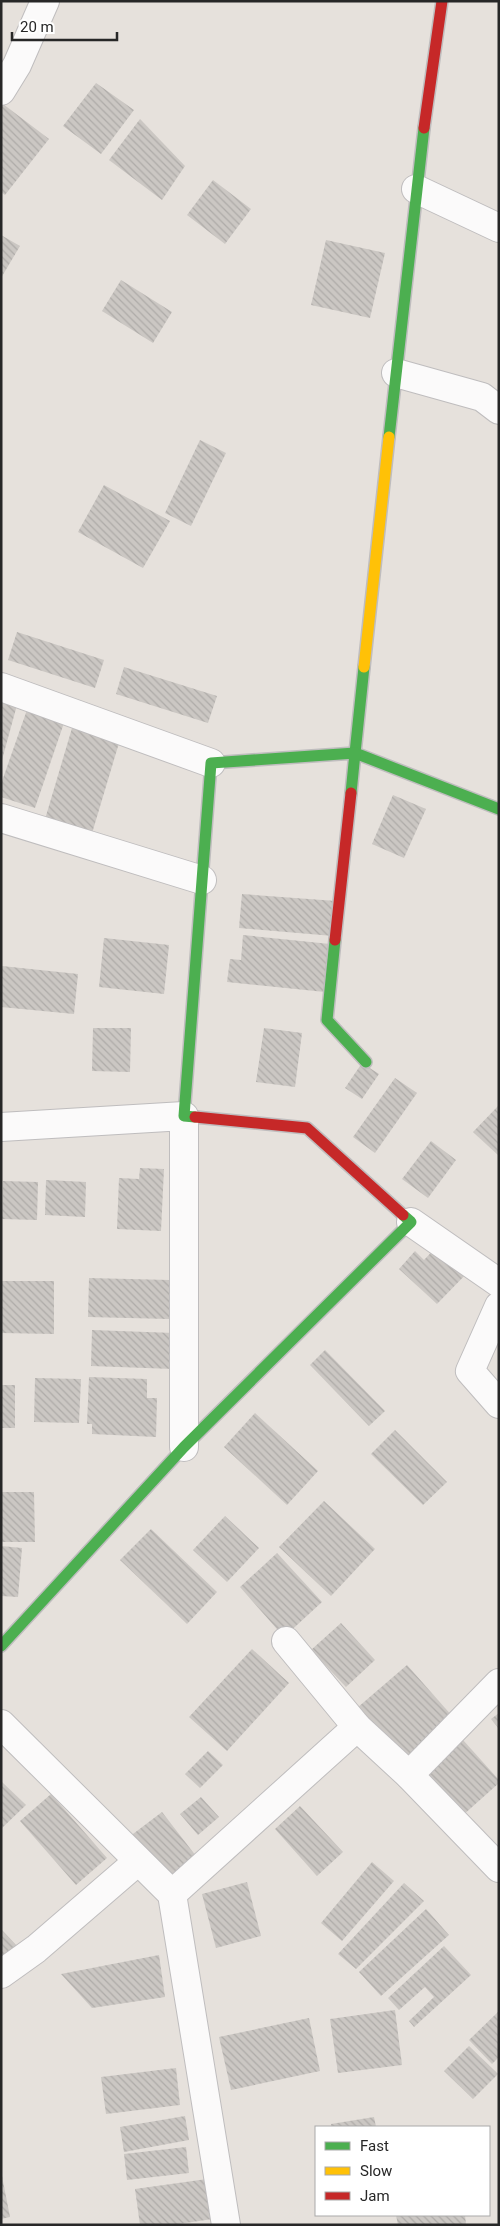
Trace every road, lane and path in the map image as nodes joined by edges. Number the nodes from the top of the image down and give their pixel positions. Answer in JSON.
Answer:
{"nodes":[{"id":1,"x":45,"y":1,"type":"edge"},
{"id":2,"x":442,"y":1,"type":"edge"},
{"id":3,"x":1,"y":91,"type":"edge"},
{"id":4,"x":416,"y":189,"type":"junction"},
{"id":5,"x":499,"y":228,"type":"edge"},
{"id":6,"x":396,"y":373,"type":"junction"},
{"id":7,"x":499,"y":410,"type":"edge"},
{"id":8,"x":1,"y":687,"type":"edge"},
{"id":9,"x":355,"y":752,"type":"junction"},
{"id":10,"x":211,"y":763,"type":"junction"},
{"id":11,"x":499,"y":809,"type":"edge"},
{"id":12,"x":1,"y":818,"type":"edge"},
{"id":13,"x":202,"y":880,"type":"junction"},
{"id":14,"x":366,"y":1062,"type":"dead end"},
{"id":15,"x":184,"y":1116,"type":"junction"},
{"id":16,"x":1,"y":1127,"type":"edge"},
{"id":17,"x":411,"y":1222,"type":"junction"},
{"id":18,"x":499,"y":1283,"type":"edge"},
{"id":19,"x":499,"y":1306,"type":"edge"},
{"id":20,"x":499,"y":1404,"type":"edge"},
{"id":21,"x":184,"y":1448,"type":"junction"},
{"id":22,"x":286,"y":1641,"type":"dead end"},
{"id":23,"x":1,"y":1646,"type":"edge"},
{"id":24,"x":499,"y":1683,"type":"edge"},
{"id":25,"x":1,"y":1724,"type":"edge"},
{"id":26,"x":357,"y":1728,"type":"junction"},
{"id":27,"x":409,"y":1775,"type":"junction"},
{"id":28,"x":137,"y":1862,"type":"junction"},
{"id":29,"x":499,"y":1868,"type":"edge"},
{"id":30,"x":172,"y":1894,"type":"junction"},
{"id":31,"x":1,"y":1974,"type":"edge"},
{"id":32,"x":226,"y":2225,"type":"edge"}],
"edges":[{"from":1,"to":3,"type":"street"},
{"from":2,"to":4,"type":"street"},
{"from":4,"to":5,"type":"street"},
{"from":4,"to":6,"type":"street"},
{"from":6,"to":7,"type":"street"},
{"from":6,"to":9,"type":"street"},
{"from":8,"to":10,"type":"street"},
{"from":9,"to":10,"type":"street"},
{"from":9,"to":11,"type":"street"},
{"from":9,"to":14,"type":"street"},
{"from":10,"to":13,"type":"street"},
{"from":12,"to":13,"type":"street"},
{"from":13,"to":15,"type":"street"},
{"from":15,"to":16,"type":"street"},
{"from":15,"to":17,"type":"street"},
{"from":15,"to":21,"type":"street"},
{"from":17,"to":18,"type":"street"},
{"from":17,"to":21,"type":"street"},
{"from":19,"to":20,"type":"street"},
{"from":21,"to":23,"type":"street"},
{"from":22,"to":26,"type":"street"},
{"from":24,"to":27,"type":"street"},
{"from":25,"to":28,"type":"street"},
{"from":26,"to":27,"type":"street"},
{"from":26,"to":30,"type":"street"},
{"from":27,"to":29,"type":"street"},
{"from":28,"to":30,"type":"street"},
{"from":28,"to":31,"type":"street"},
{"from":30,"to":32,"type":"street"}]}
